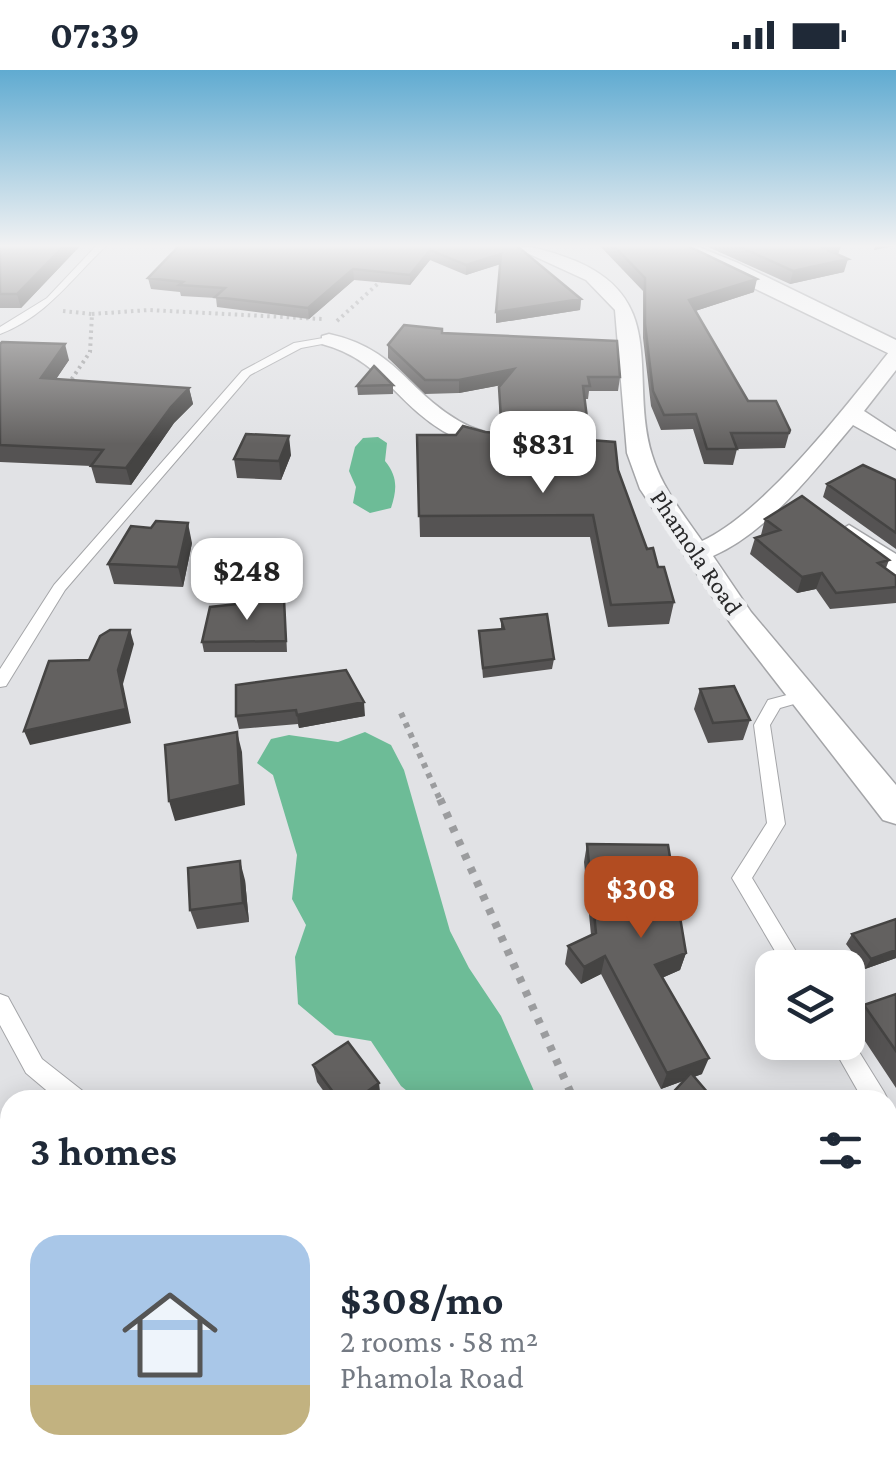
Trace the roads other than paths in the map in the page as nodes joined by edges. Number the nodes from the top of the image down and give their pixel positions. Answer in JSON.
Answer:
{"nodes":[{"id":1,"x":33,"y":312,"type":"edge"},
{"id":2,"x":625,"y":312,"type":"edge"},
{"id":3,"x":820,"y":312,"type":"edge"},
{"id":4,"x":882,"y":318,"type":"dead end"},
{"id":5,"x":851,"y":326,"type":"junction"},
{"id":6,"x":0,"y":331,"type":"edge"},
{"id":7,"x":329,"y":340,"type":"joint"},
{"id":8,"x":896,"y":353,"type":"edge"},
{"id":9,"x":852,"y":414,"type":"junction"},
{"id":10,"x":896,"y":442,"type":"edge"},
{"id":11,"x":522,"y":445,"type":"edge"},
{"id":12,"x":610,"y":452,"type":"edge"},
{"id":13,"x":639,"y":453,"type":"junction"},
{"id":14,"x":832,"y":520,"type":"edge"},
{"id":15,"x":697,"y":553,"type":"junction"},
{"id":16,"x":896,"y":567,"type":"edge"},
{"id":17,"x":0,"y":682,"type":"edge"},
{"id":18,"x":802,"y":696,"type":"junction"},
{"id":19,"x":896,"y":810,"type":"edge"},
{"id":20,"x":785,"y":950,"type":"edge"},
{"id":21,"x":0,"y":1004,"type":"edge"},
{"id":22,"x":852,"y":1060,"type":"edge"},
{"id":23,"x":64,"y":1090,"type":"edge"},
{"id":24,"x":870,"y":1090,"type":"edge"}],
"edges":[{"from":1,"to":6,"type":"lane"},
{"from":2,"to":13,"type":"street","name":"Phamola Road"},
{"from":3,"to":5,"type":"street"},
{"from":4,"to":5,"type":"street"},
{"from":5,"to":8,"type":"street"},
{"from":7,"to":11,"type":"street"},
{"from":7,"to":17,"type":"lane"},
{"from":8,"to":9,"type":"street"},
{"from":9,"to":10,"type":"street"},
{"from":9,"to":15,"type":"street"},
{"from":12,"to":13,"type":"street"},
{"from":13,"to":15,"type":"street","name":"Phamola Road"},
{"from":14,"to":16,"type":"street"},
{"from":15,"to":18,"type":"street","name":"Phamola Road"},
{"from":18,"to":19,"type":"street","name":"Phamola Road"},
{"from":18,"to":20,"type":"lane"},
{"from":21,"to":23,"type":"lane"},
{"from":22,"to":24,"type":"lane"}]}
